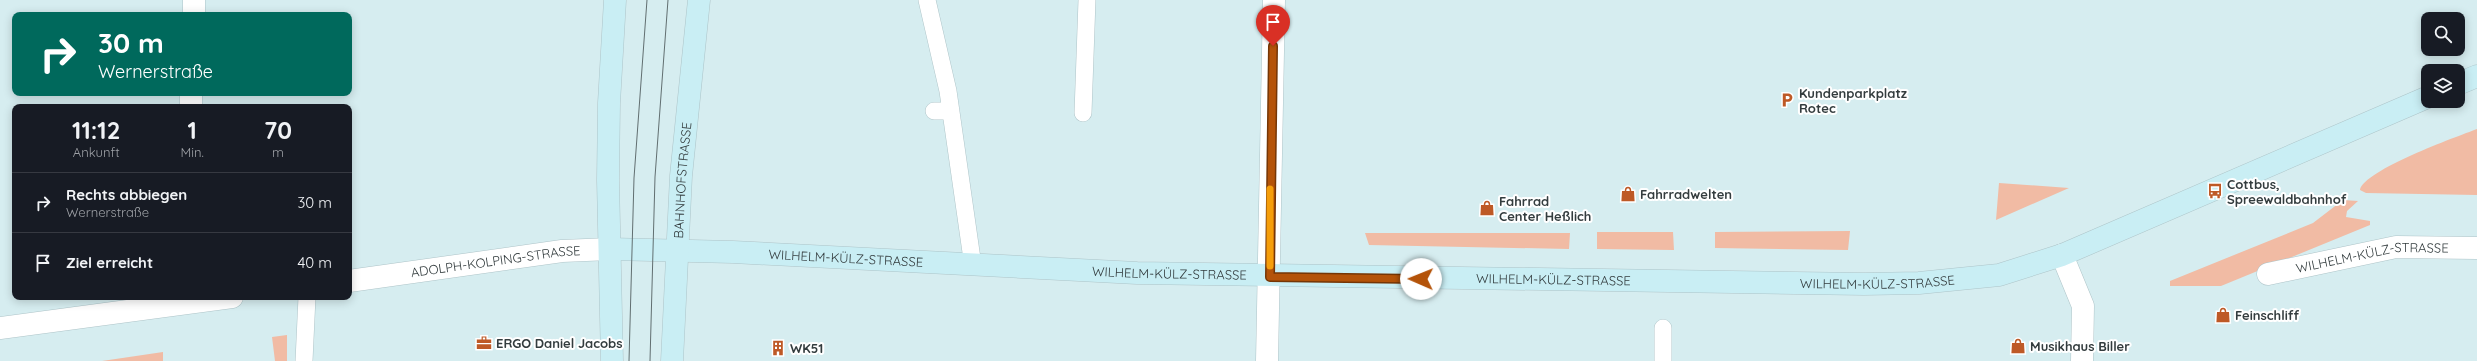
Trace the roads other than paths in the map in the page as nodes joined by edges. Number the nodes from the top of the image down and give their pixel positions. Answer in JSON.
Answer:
{"nodes":[{"id":1,"x":194,"y":0,"type":"edge"},
{"id":2,"x":615,"y":0,"type":"edge"},
{"id":3,"x":699,"y":0,"type":"edge"},
{"id":4,"x":927,"y":0,"type":"edge"},
{"id":5,"x":1087,"y":0,"type":"edge"},
{"id":6,"x":1274,"y":0,"type":"edge"},
{"id":7,"x":194,"y":12,"type":"edge"},
{"id":8,"x":2477,"y":76,"type":"edge"},
{"id":9,"x":2465,"y":81,"type":"edge"},
{"id":10,"x":2421,"y":100,"type":"edge"},
{"id":11,"x":1083,"y":113,"type":"dead end"},
{"id":12,"x":2477,"y":248,"type":"edge"},
{"id":13,"x":610,"y":249,"type":"junction"},
{"id":14,"x":642,"y":249,"type":"joint"},
{"id":15,"x":678,"y":250,"type":"junction"},
{"id":16,"x":2062,"y":255,"type":"junction"},
{"id":17,"x":973,"y":266,"type":"junction"},
{"id":18,"x":2268,"y":274,"type":"dead end"},
{"id":19,"x":1270,"y":277,"type":"junction"},
{"id":20,"x":352,"y":281,"type":"edge"},
{"id":21,"x":185,"y":300,"type":"edge"},
{"id":22,"x":307,"y":300,"type":"edge"},
{"id":23,"x":0,"y":328,"type":"edge"},
{"id":24,"x":1664,"y":328,"type":"dead end"},
{"id":25,"x":304,"y":361,"type":"edge"},
{"id":26,"x":612,"y":361,"type":"edge"},
{"id":27,"x":672,"y":361,"type":"edge"},
{"id":28,"x":1267,"y":361,"type":"edge"},
{"id":29,"x":1663,"y":361,"type":"edge"},
{"id":30,"x":2082,"y":361,"type":"edge"}],
"edges":[{"from":1,"to":7,"type":"street"},
{"from":2,"to":13,"type":"main road"},
{"from":3,"to":15,"type":"main road","name":"BAHNHOFSTRASSE"},
{"from":4,"to":17,"type":"lane"},
{"from":5,"to":11,"type":"lane"},
{"from":6,"to":19,"type":"street"},
{"from":8,"to":9,"type":"main road"},
{"from":10,"to":16,"type":"main road","name":"WILHELM-KÜLZ-STRASSE"},
{"from":12,"to":18,"type":"street","name":"WILHELM-KÜLZ-STRASSE"},
{"from":13,"to":14,"type":"main road","name":"ADOLPH-KOLPING-STRASSE"},
{"from":13,"to":20,"type":"street","name":"ADOLPH-KOLPING-STRASSE"},
{"from":13,"to":26,"type":"main road"},
{"from":14,"to":15,"type":"main road","name":"WILHELM-KÜLZ-STRASSE"},
{"from":15,"to":17,"type":"main road","name":"WILHELM-KÜLZ-STRASSE"},
{"from":15,"to":27,"type":"main road","name":"BAHNHOFSTRASSE"},
{"from":16,"to":19,"type":"main road","name":"WILHELM-KÜLZ-STRASSE"},
{"from":16,"to":30,"type":"street"},
{"from":17,"to":19,"type":"main road","name":"WILHELM-KÜLZ-STRASSE"},
{"from":19,"to":28,"type":"street"},
{"from":21,"to":23,"type":"street"},
{"from":22,"to":25,"type":"lane"},
{"from":24,"to":29,"type":"lane"}]}
